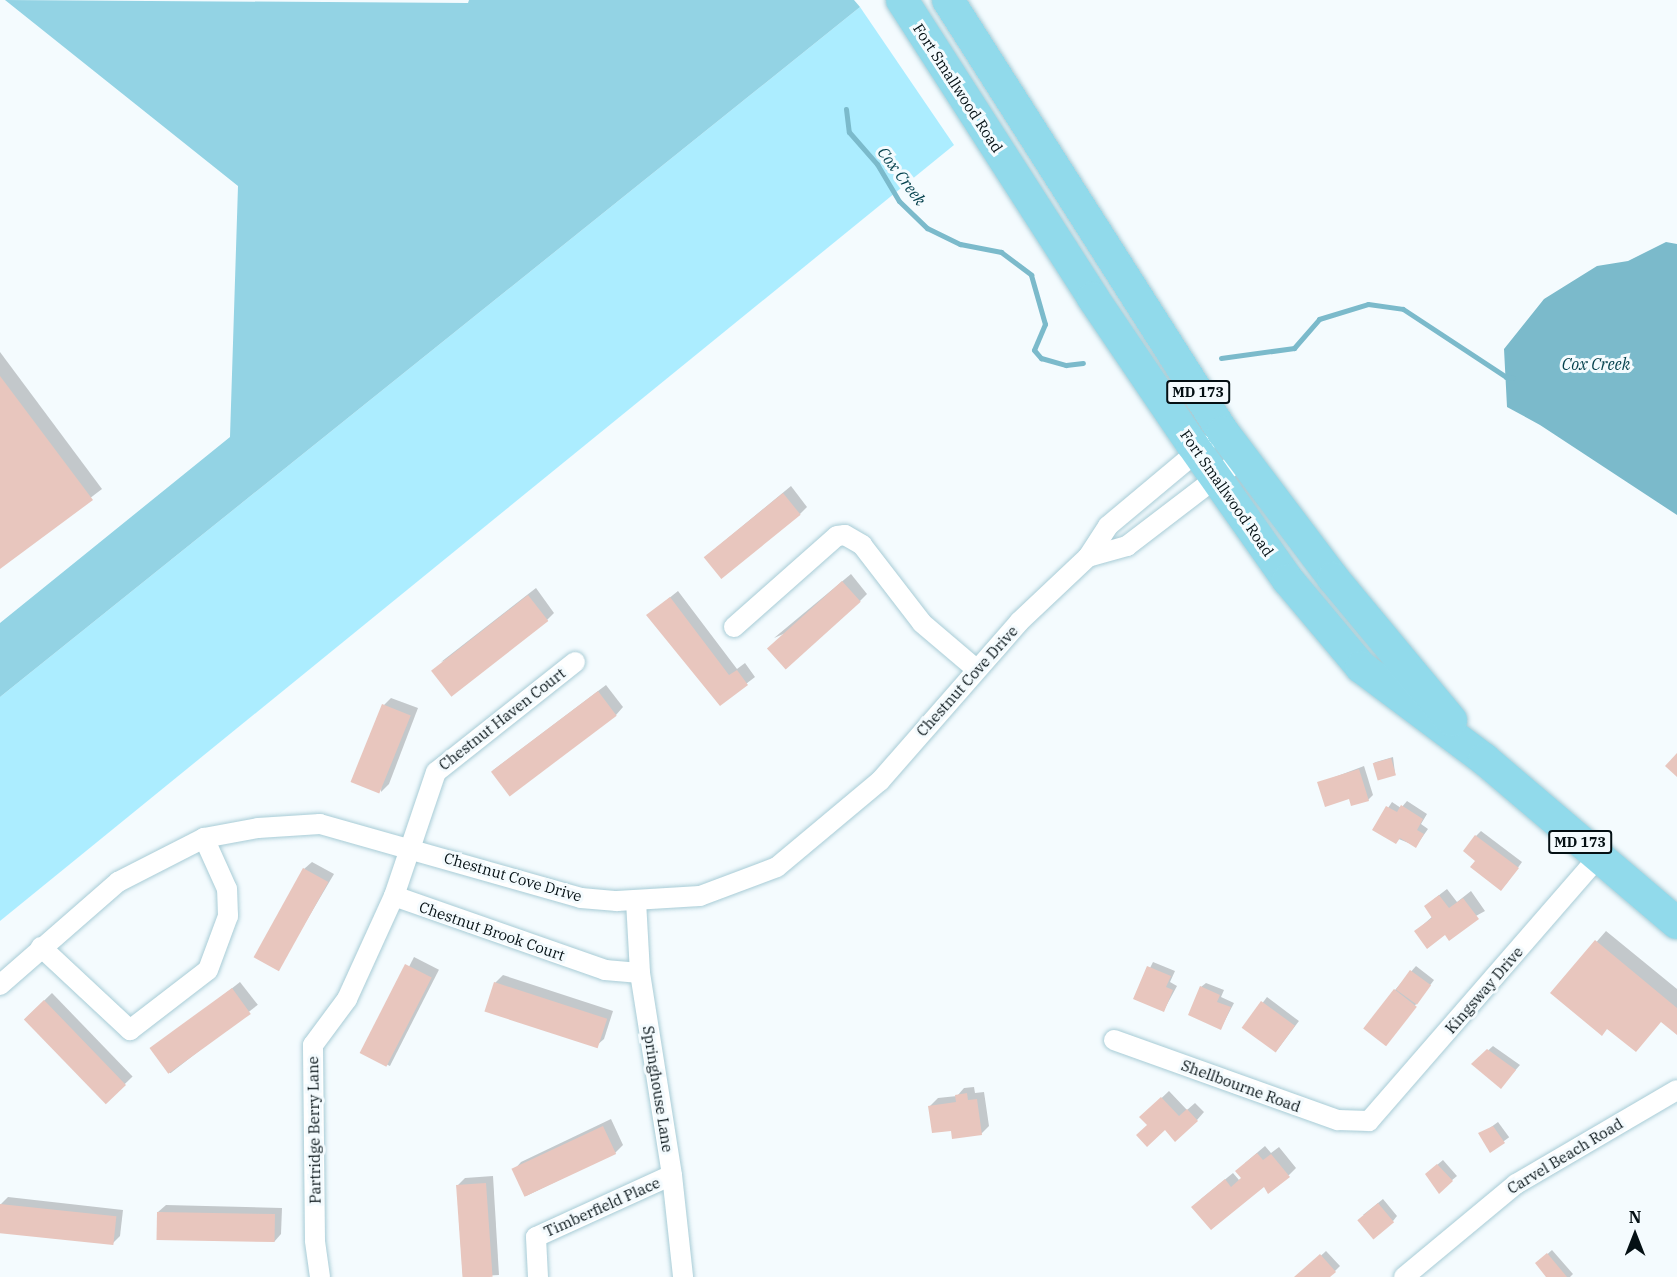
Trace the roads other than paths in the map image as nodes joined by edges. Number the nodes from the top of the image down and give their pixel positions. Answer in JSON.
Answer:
{"nodes":[{"id":1,"x":902,"y":0,"type":"edge"},
{"id":2,"x":948,"y":0,"type":"edge"},
{"id":3,"x":1223,"y":432,"type":"junction"},
{"id":4,"x":1197,"y":450,"type":"junction"},
{"id":5,"x":1242,"y":458,"type":"junction"},
{"id":6,"x":1217,"y":477,"type":"junction"},
{"id":7,"x":1089,"y":557,"type":"junction"},
{"id":8,"x":734,"y":627,"type":"dead end"},
{"id":9,"x":575,"y":662,"type":"dead end"},
{"id":10,"x":976,"y":669,"type":"junction"},
{"id":11,"x":1484,"y":759,"type":"junction"},
{"id":12,"x":204,"y":838,"type":"junction"},
{"id":13,"x":410,"y":848,"type":"junction"},
{"id":14,"x":1598,"y":858,"type":"junction"},
{"id":15,"x":394,"y":896,"type":"junction"},
{"id":16,"x":636,"y":901,"type":"junction"},
{"id":17,"x":1677,"y":923,"type":"edge"},
{"id":18,"x":42,"y":947,"type":"junction"},
{"id":19,"x":640,"y":972,"type":"junction"},
{"id":20,"x":0,"y":984,"type":"edge"},
{"id":21,"x":1114,"y":1040,"type":"dead end"},
{"id":22,"x":1677,"y":1090,"type":"edge"},
{"id":23,"x":1369,"y":1121,"type":"joint"},
{"id":24,"x":672,"y":1175,"type":"junction"},
{"id":25,"x":320,"y":1277,"type":"edge"},
{"id":26,"x":538,"y":1277,"type":"edge"},
{"id":27,"x":683,"y":1277,"type":"edge"},
{"id":28,"x":1404,"y":1277,"type":"edge"}],
"edges":[{"from":1,"to":4,"type":"main road","name":"Fort Smallwood Road","number":"MD 173"},
{"from":2,"to":3,"type":"main road","name":"Fort Smallwood Road","number":"MD 173"},
{"from":3,"to":4,"type":"street","name":"Chestnut Cove Drive"},
{"from":3,"to":5,"type":"main road","name":"Fort Smallwood Road","number":"MD 173"},
{"from":4,"to":6,"type":"main road","name":"Fort Smallwood Road","number":"MD 173"},
{"from":4,"to":7,"type":"street","name":"Chestnut Cove Drive"},
{"from":5,"to":6,"type":"street","name":"Chestnut Cove Drive"},
{"from":5,"to":11,"type":"main road","name":"Fort Smallwood Road","number":"MD 173"},
{"from":6,"to":7,"type":"street","name":"Chestnut Cove Drive"},
{"from":6,"to":11,"type":"main road","name":"Fort Smallwood Road","number":"MD 173"},
{"from":7,"to":10,"type":"street","name":"Chestnut Cove Drive"},
{"from":8,"to":10,"type":"street"},
{"from":9,"to":13,"type":"street","name":"Chestnut Haven Court"},
{"from":10,"to":16,"type":"street","name":"Chestnut Cove Drive"},
{"from":11,"to":14,"type":"main road","name":"Fort Smallwood Road","number":"MD 173"},
{"from":12,"to":13,"type":"street","name":"Chestnut Cove Drive"},
{"from":12,"to":18,"type":"street","name":"Chestnut Cove Drive"},
{"from":12,"to":18,"type":"street"},
{"from":13,"to":15,"type":"street"},
{"from":13,"to":16,"type":"street","name":"Chestnut Cove Drive"},
{"from":14,"to":17,"type":"main road","name":"Fort Smallwood Road","number":"MD 173"},
{"from":14,"to":23,"type":"street","name":"Kingsway Drive"},
{"from":15,"to":19,"type":"street","name":"Chestnut Brook Court"},
{"from":15,"to":25,"type":"street","name":"Partridge Berry Lane"},
{"from":16,"to":19,"type":"street","name":"Springhouse Lane"},
{"from":18,"to":20,"type":"street","name":"Chestnut Cove Drive"},
{"from":19,"to":24,"type":"street","name":"Springhouse Lane"},
{"from":21,"to":23,"type":"street","name":"Shellbourne Road"},
{"from":22,"to":28,"type":"street","name":"Carvel Beach Road"},
{"from":24,"to":26,"type":"street","name":"Timberfield Place"},
{"from":24,"to":27,"type":"street","name":"Springhouse Lane"}]}
